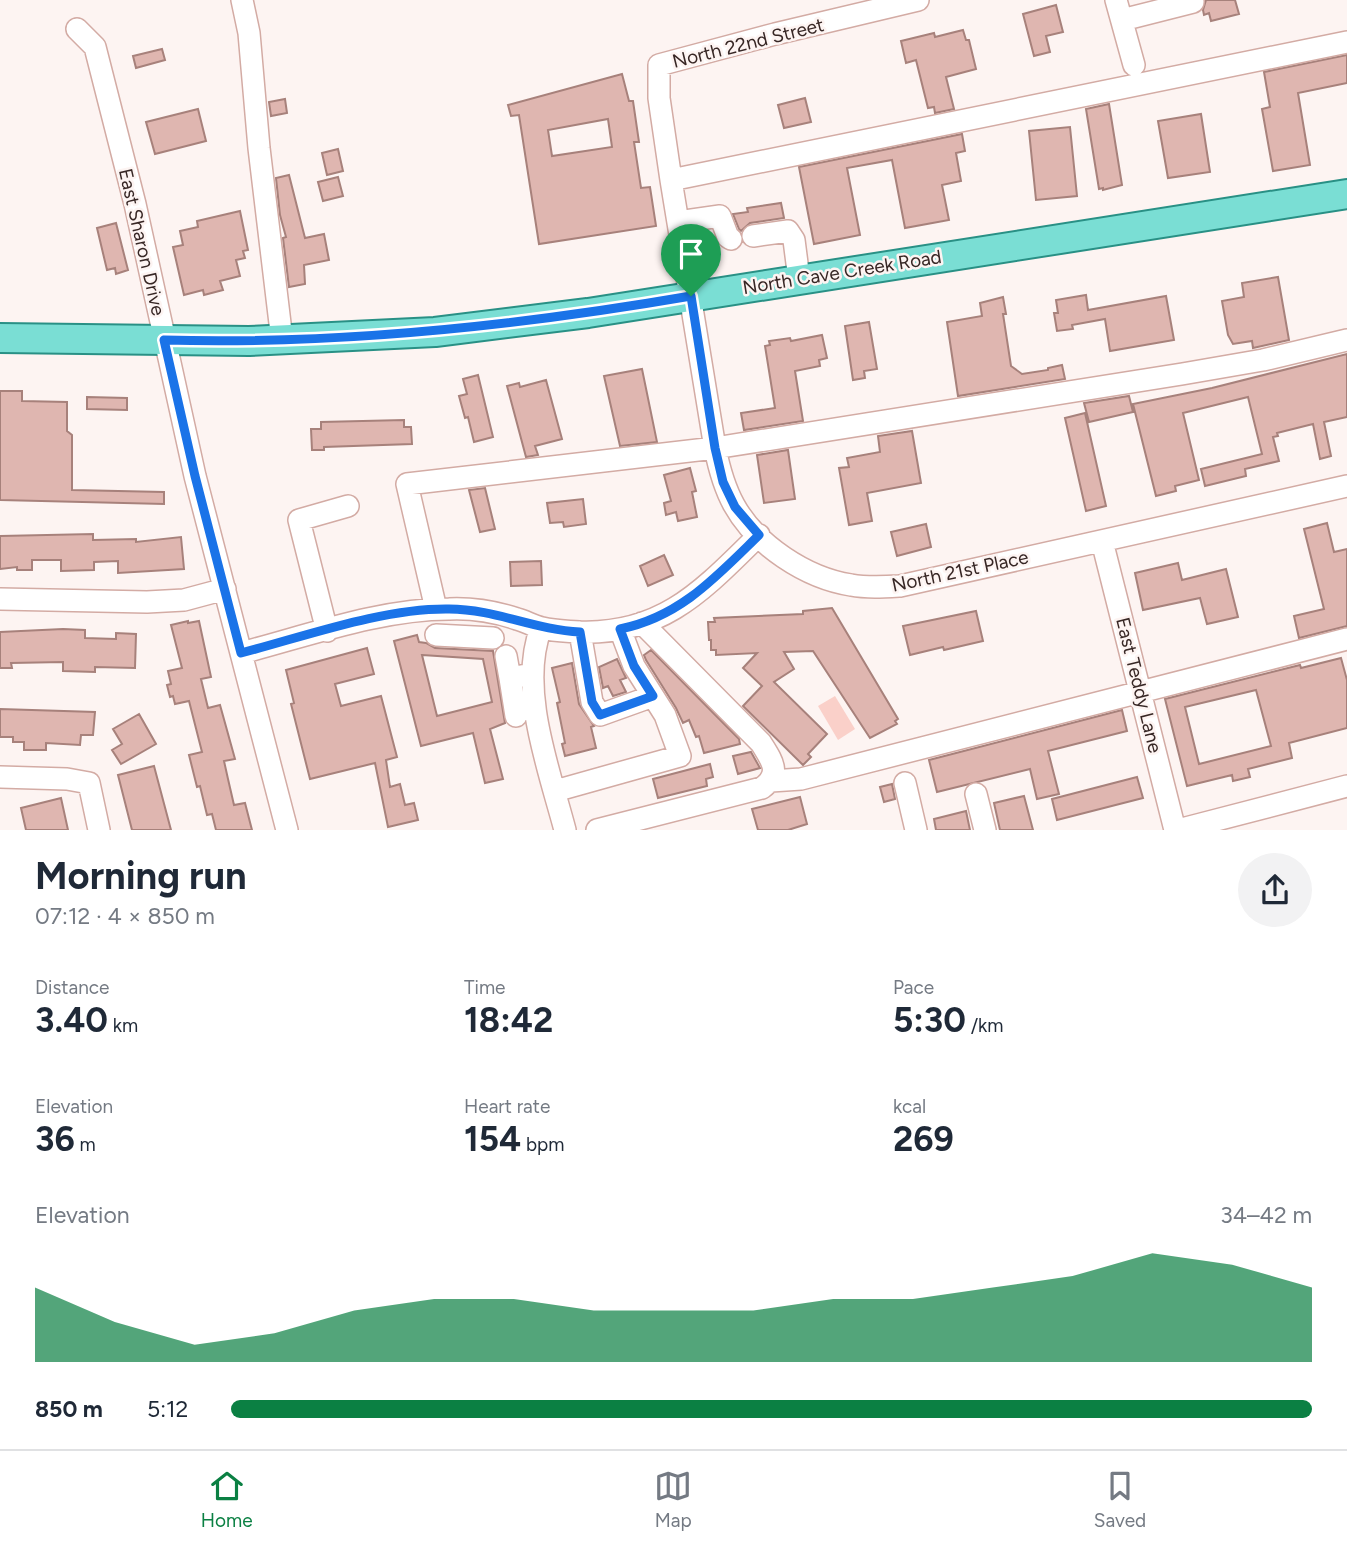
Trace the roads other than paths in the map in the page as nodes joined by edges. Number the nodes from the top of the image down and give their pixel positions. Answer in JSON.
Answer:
{"nodes":[{"id":1,"x":242,"y":0,"type":"edge"},
{"id":2,"x":918,"y":0,"type":"edge"},
{"id":3,"x":1193,"y":2,"type":"dead end"},
{"id":4,"x":1119,"y":10,"type":"edge"},
{"id":5,"x":77,"y":29,"type":"dead end"},
{"id":6,"x":1347,"y":42,"type":"edge"},
{"id":7,"x":659,"y":65,"type":"joint"},
{"id":8,"x":1134,"y":65,"type":"dead end"},
{"id":9,"x":671,"y":180,"type":"junction"},
{"id":10,"x":1347,"y":194,"type":"edge"},
{"id":11,"x":678,"y":222,"type":"junction"},
{"id":12,"x":753,"y":236,"type":"dead end"},
{"id":13,"x":731,"y":239,"type":"dead end"},
{"id":14,"x":799,"y":279,"type":"junction"},
{"id":15,"x":691,"y":296,"type":"junction"},
{"id":16,"x":0,"y":338,"type":"edge"},
{"id":17,"x":164,"y":340,"type":"junction"},
{"id":18,"x":282,"y":340,"type":"junction"},
{"id":19,"x":1347,"y":340,"type":"edge"},
{"id":20,"x":715,"y":448,"type":"junction"},
{"id":21,"x":1347,"y":486,"type":"edge"},
{"id":22,"x":348,"y":506,"type":"dead end"},
{"id":23,"x":759,"y":535,"type":"junction"},
{"id":24,"x":1102,"y":541,"type":"junction"},
{"id":25,"x":225,"y":589,"type":"junction"},
{"id":26,"x":0,"y":599,"type":"edge"},
{"id":27,"x":436,"y":609,"type":"junction"},
{"id":28,"x":467,"y":610,"type":"junction"},
{"id":29,"x":642,"y":623,"type":"junction"},
{"id":30,"x":541,"y":628,"type":"junction"},
{"id":31,"x":620,"y":629,"type":"junction"},
{"id":32,"x":327,"y":631,"type":"junction"},
{"id":33,"x":580,"y":632,"type":"junction"},
{"id":34,"x":436,"y":635,"type":"dead end"},
{"id":35,"x":466,"y":636,"type":"junction"},
{"id":36,"x":493,"y":638,"type":"dead end"},
{"id":37,"x":1347,"y":639,"type":"edge"},
{"id":38,"x":241,"y":653,"type":"junction"},
{"id":39,"x":506,"y":656,"type":"dead end"},
{"id":40,"x":532,"y":674,"type":"junction"},
{"id":41,"x":510,"y":678,"type":"junction"},
{"id":42,"x":1141,"y":692,"type":"junction"},
{"id":43,"x":653,"y":696,"type":"junction"},
{"id":44,"x":516,"y":716,"type":"dead end"},
{"id":45,"x":0,"y":777,"type":"edge"},
{"id":46,"x":771,"y":781,"type":"junction"},
{"id":47,"x":905,"y":783,"type":"dead end"},
{"id":48,"x":1347,"y":786,"type":"edge"},
{"id":49,"x":555,"y":792,"type":"junction"},
{"id":50,"x":976,"y":794,"type":"dead end"},
{"id":51,"x":99,"y":830,"type":"edge"},
{"id":52,"x":287,"y":830,"type":"edge"},
{"id":53,"x":565,"y":830,"type":"edge"},
{"id":54,"x":597,"y":830,"type":"edge"},
{"id":55,"x":916,"y":830,"type":"edge"},
{"id":56,"x":985,"y":830,"type":"edge"},
{"id":57,"x":1176,"y":830,"type":"edge"}],
"edges":[{"from":1,"to":18,"type":"street"},
{"from":2,"to":7,"type":"street","name":"North 22nd Street"},
{"from":3,"to":4,"type":"street"},
{"from":4,"to":8,"type":"street"},
{"from":5,"to":17,"type":"street","name":"East Sharon Drive"},
{"from":6,"to":9,"type":"street"},
{"from":7,"to":9,"type":"street","name":"North 21st Place"},
{"from":9,"to":11,"type":"street","name":"North 21st Place"},
{"from":10,"to":14,"type":"main road","name":"North Cave Creek Road"},
{"from":11,"to":13,"type":"street"},
{"from":11,"to":15,"type":"street","name":"North 21st Place"},
{"from":12,"to":14,"type":"street"},
{"from":14,"to":15,"type":"main road","name":"North Cave Creek Road"},
{"from":15,"to":18,"type":"main road","name":"North Cave Creek Road"},
{"from":15,"to":20,"type":"street","name":"North 21st Place"},
{"from":16,"to":17,"type":"main road","name":"North Cave Creek Road"},
{"from":17,"to":18,"type":"main road","name":"North Cave Creek Road"},
{"from":17,"to":25,"type":"street","name":"East Sharon Drive"},
{"from":19,"to":20,"type":"street"},
{"from":20,"to":23,"type":"street","name":"North 21st Place"},
{"from":20,"to":27,"type":"street"},
{"from":21,"to":24,"type":"street","name":"North 21st Place"},
{"from":22,"to":32,"type":"street"},
{"from":23,"to":24,"type":"street","name":"North 21st Place"},
{"from":23,"to":29,"type":"street"},
{"from":24,"to":42,"type":"street","name":"East Teddy Lane"},
{"from":25,"to":26,"type":"street"},
{"from":25,"to":38,"type":"street","name":"East Sharon Drive"},
{"from":27,"to":28,"type":"street"},
{"from":27,"to":32,"type":"street"},
{"from":28,"to":30,"type":"street"},
{"from":28,"to":35,"type":"street"},
{"from":29,"to":31,"type":"street"},
{"from":29,"to":46,"type":"street"},
{"from":30,"to":33,"type":"street"},
{"from":30,"to":40,"type":"street"},
{"from":31,"to":33,"type":"street"},
{"from":31,"to":43,"type":"street"},
{"from":32,"to":38,"type":"street"},
{"from":33,"to":43,"type":"street"},
{"from":34,"to":35,"type":"street"},
{"from":35,"to":36,"type":"street"},
{"from":37,"to":42,"type":"street"},
{"from":38,"to":52,"type":"street","name":"East Sharon Drive"},
{"from":39,"to":41,"type":"street"},
{"from":40,"to":41,"type":"street"},
{"from":40,"to":49,"type":"street"},
{"from":41,"to":44,"type":"street"},
{"from":42,"to":46,"type":"street"},
{"from":42,"to":57,"type":"street","name":"East Teddy Lane"},
{"from":43,"to":49,"type":"street"},
{"from":45,"to":51,"type":"street"},
{"from":46,"to":54,"type":"street"},
{"from":47,"to":55,"type":"street"},
{"from":48,"to":57,"type":"street"},
{"from":49,"to":53,"type":"street"},
{"from":50,"to":56,"type":"street"}]}
